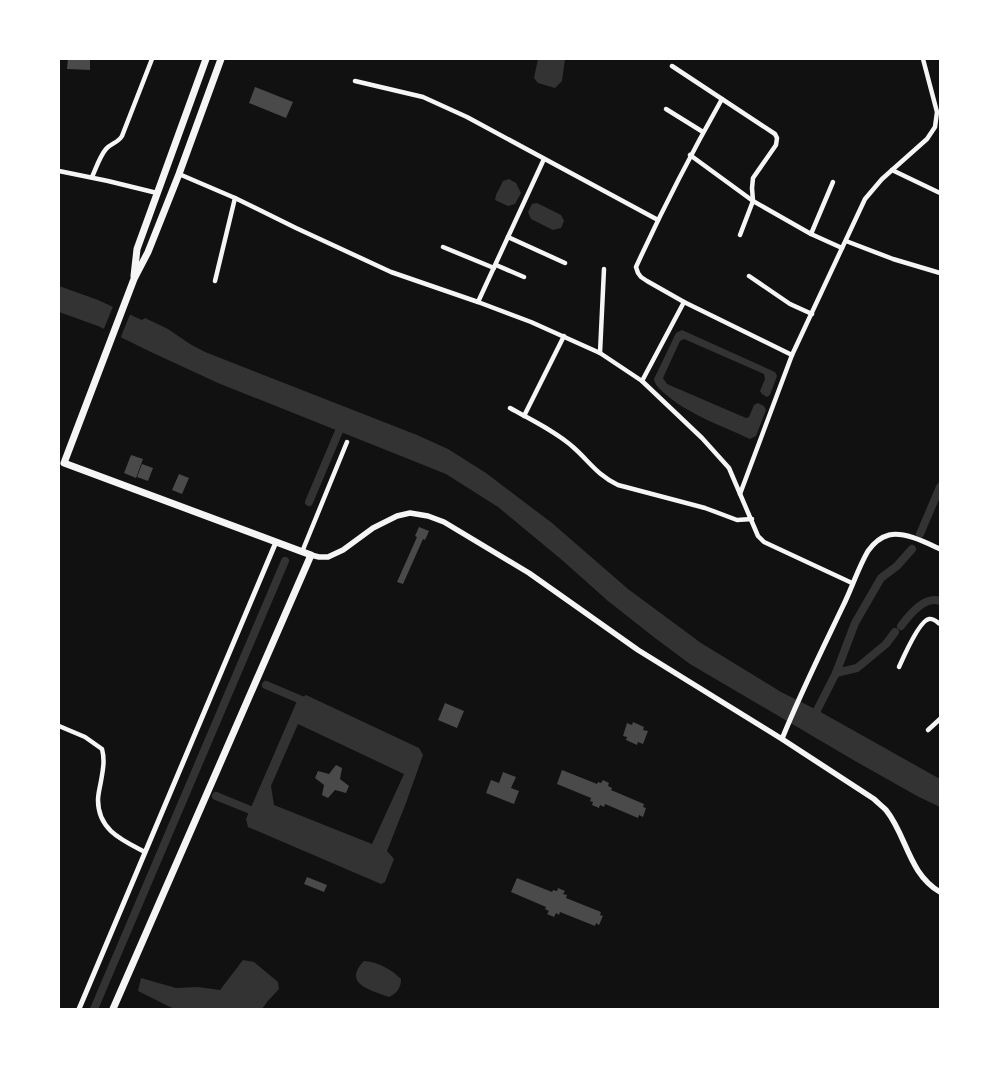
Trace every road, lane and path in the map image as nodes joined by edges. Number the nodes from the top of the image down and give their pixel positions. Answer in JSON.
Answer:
{"nodes":[{"id":1,"x":152,"y":59,"type":"edge"},
{"id":2,"x":206,"y":59,"type":"edge"},
{"id":3,"x":221,"y":59,"type":"edge"},
{"id":4,"x":924,"y":59,"type":"edge"},
{"id":5,"x":672,"y":66,"type":"dead end"},
{"id":6,"x":355,"y":81,"type":"dead end"},
{"id":7,"x":722,"y":99,"type":"junction"},
{"id":8,"x":666,"y":109,"type":"dead end"},
{"id":9,"x":938,"y":118,"type":"edge"},
{"id":10,"x":703,"y":132,"type":"junction"},
{"id":11,"x":690,"y":155,"type":"junction"},
{"id":12,"x":544,"y":159,"type":"junction"},
{"id":13,"x":892,"y":170,"type":"junction"},
{"id":14,"x":59,"y":171,"type":"edge"},
{"id":15,"x":179,"y":174,"type":"junction"},
{"id":16,"x":92,"y":177,"type":"junction"},
{"id":17,"x":833,"y":182,"type":"dead end"},
{"id":18,"x":157,"y":193,"type":"junction"},
{"id":19,"x":940,"y":193,"type":"edge"},
{"id":20,"x":235,"y":198,"type":"junction"},
{"id":21,"x":753,"y":201,"type":"junction"},
{"id":22,"x":658,"y":220,"type":"junction"},
{"id":23,"x":811,"y":234,"type":"junction"},
{"id":24,"x":740,"y":235,"type":"dead end"},
{"id":25,"x":508,"y":237,"type":"junction"},
{"id":26,"x":846,"y":241,"type":"junction"},
{"id":27,"x":443,"y":247,"type":"dead end"},
{"id":28,"x":842,"y":248,"type":"junction"},
{"id":29,"x":565,"y":264,"type":"dead end"},
{"id":30,"x":495,"y":267,"type":"junction"},
{"id":31,"x":604,"y":269,"type":"dead end"},
{"id":32,"x":940,"y":273,"type":"edge"},
{"id":33,"x":749,"y":276,"type":"dead end"},
{"id":34,"x":524,"y":277,"type":"dead end"},
{"id":35,"x":134,"y":279,"type":"junction"},
{"id":36,"x":216,"y":281,"type":"dead end"},
{"id":37,"x":478,"y":302,"type":"junction"},
{"id":38,"x":684,"y":302,"type":"junction"},
{"id":39,"x":812,"y":314,"type":"junction"},
{"id":40,"x":564,"y":336,"type":"junction"},
{"id":41,"x":600,"y":353,"type":"junction"},
{"id":42,"x":792,"y":355,"type":"junction"},
{"id":43,"x":642,"y":381,"type":"junction"},
{"id":44,"x":510,"y":408,"type":"dead end"},
{"id":45,"x":524,"y":416,"type":"junction"},
{"id":46,"x":347,"y":442,"type":"dead end"},
{"id":47,"x":61,"y":462,"type":"edge"},
{"id":48,"x":740,"y":494,"type":"junction"},
{"id":49,"x":752,"y":520,"type":"junction"},
{"id":50,"x":276,"y":542,"type":"junction"},
{"id":51,"x":940,"y":549,"type":"edge"},
{"id":52,"x":302,"y":552,"type":"junction"},
{"id":53,"x":311,"y":555,"type":"junction"},
{"id":54,"x":852,"y":583,"type":"junction"},
{"id":55,"x":940,"y":624,"type":"edge"},
{"id":56,"x":899,"y":667,"type":"dead end"},
{"id":57,"x":940,"y":719,"type":"edge"},
{"id":58,"x":59,"y":726,"type":"edge"},
{"id":59,"x":928,"y":730,"type":"dead end"},
{"id":60,"x":782,"y":739,"type":"junction"},
{"id":61,"x":145,"y":852,"type":"junction"},
{"id":62,"x":940,"y":892,"type":"edge"},
{"id":63,"x":79,"y":1009,"type":"edge"},
{"id":64,"x":113,"y":1009,"type":"edge"}],
"edges":[{"from":1,"to":16,"type":"street"},
{"from":2,"to":18,"type":"main road"},
{"from":3,"to":15,"type":"main road"},
{"from":4,"to":9,"type":"street"},
{"from":5,"to":7,"type":"street"},
{"from":6,"to":12,"type":"street"},
{"from":7,"to":10,"type":"street"},
{"from":7,"to":21,"type":"street"},
{"from":8,"to":10,"type":"street"},
{"from":9,"to":13,"type":"street"},
{"from":10,"to":11,"type":"street"},
{"from":11,"to":21,"type":"street"},
{"from":11,"to":22,"type":"street"},
{"from":12,"to":22,"type":"street"},
{"from":12,"to":25,"type":"street"},
{"from":13,"to":19,"type":"street"},
{"from":13,"to":26,"type":"street"},
{"from":14,"to":16,"type":"street"},
{"from":15,"to":20,"type":"street"},
{"from":15,"to":35,"type":"main road"},
{"from":16,"to":18,"type":"street"},
{"from":17,"to":23,"type":"street"},
{"from":18,"to":35,"type":"main road"},
{"from":20,"to":36,"type":"street"},
{"from":20,"to":37,"type":"street"},
{"from":21,"to":23,"type":"street"},
{"from":21,"to":24,"type":"street"},
{"from":22,"to":38,"type":"street"},
{"from":23,"to":28,"type":"street"},
{"from":25,"to":29,"type":"street"},
{"from":25,"to":30,"type":"street"},
{"from":26,"to":28,"type":"street"},
{"from":26,"to":32,"type":"street"},
{"from":27,"to":30,"type":"street"},
{"from":28,"to":39,"type":"street"},
{"from":30,"to":34,"type":"street"},
{"from":30,"to":37,"type":"street"},
{"from":31,"to":41,"type":"street"},
{"from":33,"to":39,"type":"street"},
{"from":35,"to":47,"type":"main road"},
{"from":37,"to":40,"type":"street"},
{"from":38,"to":42,"type":"street"},
{"from":38,"to":43,"type":"street"},
{"from":39,"to":42,"type":"street"},
{"from":40,"to":41,"type":"street"},
{"from":40,"to":45,"type":"street"},
{"from":41,"to":43,"type":"street"},
{"from":42,"to":48,"type":"street"},
{"from":43,"to":48,"type":"street"},
{"from":44,"to":45,"type":"street"},
{"from":45,"to":49,"type":"street"},
{"from":46,"to":52,"type":"street"},
{"from":47,"to":50,"type":"main road"},
{"from":48,"to":49,"type":"street"},
{"from":49,"to":54,"type":"street"},
{"from":50,"to":52,"type":"main road"},
{"from":50,"to":61,"type":"street"},
{"from":51,"to":54,"type":"street"},
{"from":52,"to":53,"type":"main road"},
{"from":53,"to":60,"type":"main road"},
{"from":53,"to":64,"type":"main road"},
{"from":54,"to":60,"type":"street"},
{"from":55,"to":56,"type":"street"},
{"from":57,"to":59,"type":"street"},
{"from":58,"to":61,"type":"street"},
{"from":60,"to":62,"type":"main road"},
{"from":61,"to":63,"type":"street"}]}
